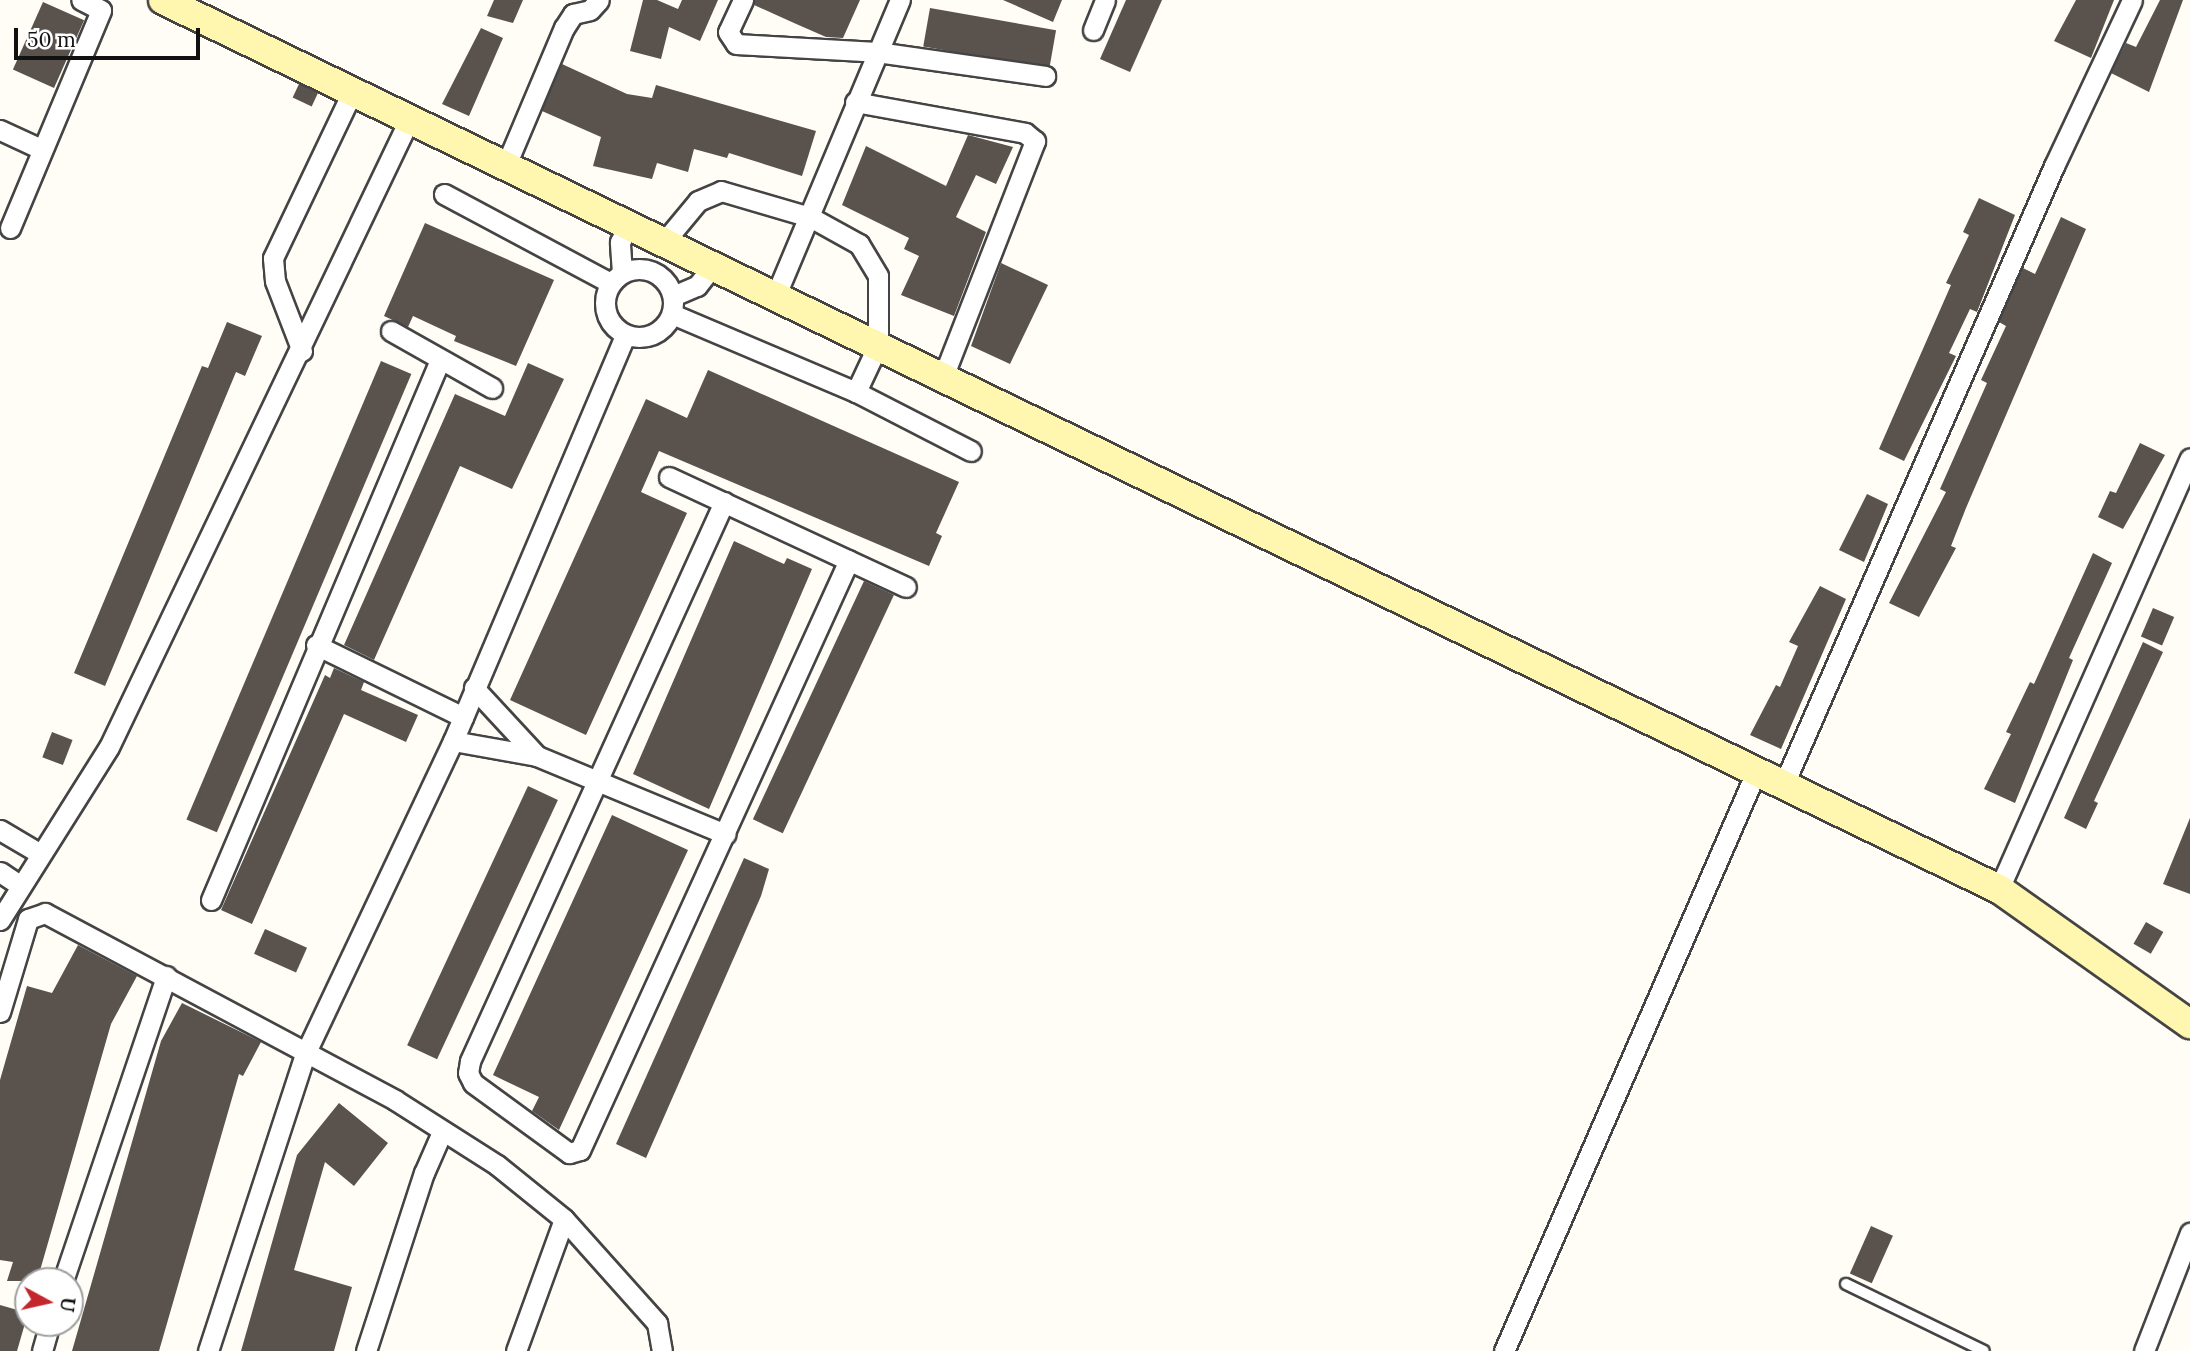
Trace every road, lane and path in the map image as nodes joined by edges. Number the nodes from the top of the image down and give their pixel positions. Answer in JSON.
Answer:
{"nodes":[{"id":1,"x":80,"y":0,"type":"edge"},
{"id":2,"x":163,"y":0,"type":"edge"},
{"id":3,"x":599,"y":0,"type":"edge"},
{"id":4,"x":743,"y":0,"type":"edge"},
{"id":5,"x":900,"y":0,"type":"edge"},
{"id":6,"x":1105,"y":0,"type":"edge"},
{"id":7,"x":2132,"y":0,"type":"edge"},
{"id":8,"x":104,"y":5,"type":"edge"},
{"id":9,"x":1093,"y":30,"type":"dead end"},
{"id":10,"x":874,"y":60,"type":"junction"},
{"id":11,"x":1045,"y":76,"type":"dead end"},
{"id":12,"x":353,"y":90,"type":"junction"},
{"id":13,"x":857,"y":98,"type":"junction"},
{"id":14,"x":410,"y":118,"type":"junction"},
{"id":15,"x":0,"y":130,"type":"edge"},
{"id":16,"x":41,"y":149,"type":"junction"},
{"id":17,"x":506,"y":165,"type":"junction"},
{"id":18,"x":444,"y":194,"type":"dead end"},
{"id":19,"x":810,"y":217,"type":"junction"},
{"id":20,"x":629,"y":225,"type":"junction"},
{"id":21,"x":10,"y":228,"type":"dead end"},
{"id":22,"x":664,"y":242,"type":"junction"},
{"id":23,"x":712,"y":267,"type":"junction"},
{"id":24,"x":617,"y":278,"type":"junction"},
{"id":25,"x":775,"y":297,"type":"junction"},
{"id":26,"x":672,"y":305,"type":"junction"},
{"id":27,"x":391,"y":331,"type":"dead end"},
{"id":28,"x":625,"y":335,"type":"junction"},
{"id":29,"x":878,"y":345,"type":"junction"},
{"id":30,"x":302,"y":351,"type":"junction"},
{"id":31,"x":440,"y":360,"type":"junction"},
{"id":32,"x":944,"y":375,"type":"junction"},
{"id":33,"x":492,"y":388,"type":"dead end"},
{"id":34,"x":856,"y":392,"type":"junction"},
{"id":35,"x":971,"y":450,"type":"dead end"},
{"id":36,"x":2190,"y":458,"type":"edge"},
{"id":37,"x":669,"y":477,"type":"dead end"},
{"id":38,"x":724,"y":502,"type":"junction"},
{"id":39,"x":849,"y":560,"type":"junction"},
{"id":40,"x":906,"y":587,"type":"dead end"},
{"id":41,"x":316,"y":645,"type":"junction"},
{"id":42,"x":474,"y":688,"type":"junction"},
{"id":43,"x":463,"y":717,"type":"junction"},
{"id":44,"x":453,"y":741,"type":"junction"},
{"id":45,"x":537,"y":756,"type":"junction"},
{"id":46,"x":1756,"y":772,"type":"junction"},
{"id":47,"x":598,"y":782,"type":"junction"},
{"id":48,"x":1783,"y":786,"type":"junction"},
{"id":49,"x":0,"y":830,"type":"edge"},
{"id":50,"x":725,"y":834,"type":"junction"},
{"id":51,"x":39,"y":853,"type":"junction"},
{"id":52,"x":0,"y":872,"type":"edge"},
{"id":53,"x":20,"y":886,"type":"junction"},
{"id":54,"x":1999,"y":889,"type":"junction"},
{"id":55,"x":211,"y":900,"type":"dead end"},
{"id":56,"x":0,"y":920,"type":"edge"},
{"id":57,"x":166,"y":976,"type":"junction"},
{"id":58,"x":0,"y":1012,"type":"edge"},
{"id":59,"x":2190,"y":1024,"type":"edge"},
{"id":60,"x":310,"y":1043,"type":"junction"},
{"id":61,"x":443,"y":1132,"type":"junction"},
{"id":62,"x":564,"y":1219,"type":"junction"},
{"id":63,"x":2190,"y":1233,"type":"edge"},
{"id":64,"x":68,"y":1267,"type":"edge"},
{"id":65,"x":1846,"y":1284,"type":"dead end"},
{"id":66,"x":208,"y":1351,"type":"edge"},
{"id":67,"x":366,"y":1351,"type":"edge"},
{"id":68,"x":516,"y":1351,"type":"edge"},
{"id":69,"x":662,"y":1351,"type":"edge"},
{"id":70,"x":1504,"y":1351,"type":"edge"},
{"id":71,"x":1984,"y":1351,"type":"edge"},
{"id":72,"x":2144,"y":1351,"type":"edge"}],
"edges":[{"from":1,"to":8,"type":"street"},
{"from":2,"to":12,"type":"street"},
{"from":3,"to":17,"type":"street"},
{"from":4,"to":10,"type":"street"},
{"from":5,"to":10,"type":"street"},
{"from":6,"to":9,"type":"street"},
{"from":7,"to":48,"type":"street"},
{"from":8,"to":16,"type":"street"},
{"from":10,"to":11,"type":"street"},
{"from":10,"to":13,"type":"street"},
{"from":12,"to":14,"type":"street"},
{"from":12,"to":30,"type":"street"},
{"from":13,"to":19,"type":"street"},
{"from":13,"to":32,"type":"street"},
{"from":14,"to":17,"type":"street"},
{"from":14,"to":30,"type":"street"},
{"from":15,"to":16,"type":"street"},
{"from":16,"to":21,"type":"street"},
{"from":17,"to":20,"type":"street"},
{"from":18,"to":24,"type":"street"},
{"from":19,"to":22,"type":"street"},
{"from":19,"to":25,"type":"street"},
{"from":19,"to":29,"type":"street"},
{"from":20,"to":22,"type":"street"},
{"from":20,"to":24,"type":"street"},
{"from":22,"to":23,"type":"street"},
{"from":23,"to":25,"type":"street"},
{"from":23,"to":26,"type":"street"},
{"from":24,"to":26,"type":"street"},
{"from":24,"to":28,"type":"street"},
{"from":25,"to":29,"type":"street"},
{"from":26,"to":28,"type":"street"},
{"from":26,"to":34,"type":"street"},
{"from":27,"to":31,"type":"street"},
{"from":28,"to":42,"type":"street"},
{"from":29,"to":32,"type":"street"},
{"from":29,"to":34,"type":"street"},
{"from":30,"to":51,"type":"street"},
{"from":31,"to":33,"type":"street"},
{"from":31,"to":41,"type":"street"},
{"from":32,"to":46,"type":"street"},
{"from":34,"to":35,"type":"street"},
{"from":36,"to":54,"type":"street"},
{"from":37,"to":38,"type":"street"},
{"from":38,"to":39,"type":"street"},
{"from":38,"to":47,"type":"street"},
{"from":39,"to":40,"type":"street"},
{"from":39,"to":50,"type":"street"},
{"from":41,"to":43,"type":"street"},
{"from":41,"to":55,"type":"street"},
{"from":42,"to":43,"type":"street"},
{"from":42,"to":45,"type":"street"},
{"from":43,"to":44,"type":"street"},
{"from":44,"to":45,"type":"street"},
{"from":44,"to":60,"type":"street"},
{"from":45,"to":47,"type":"street"},
{"from":46,"to":48,"type":"street"},
{"from":46,"to":70,"type":"street"},
{"from":47,"to":50,"type":"street"},
{"from":47,"to":50,"type":"street"},
{"from":48,"to":54,"type":"street"},
{"from":49,"to":51,"type":"street"},
{"from":51,"to":53,"type":"street"},
{"from":52,"to":53,"type":"street"},
{"from":53,"to":56,"type":"street"},
{"from":54,"to":59,"type":"street"},
{"from":57,"to":58,"type":"street"},
{"from":57,"to":60,"type":"street"},
{"from":57,"to":64,"type":"street"},
{"from":60,"to":61,"type":"street"},
{"from":60,"to":66,"type":"street"},
{"from":61,"to":62,"type":"street"},
{"from":61,"to":67,"type":"street"},
{"from":62,"to":68,"type":"street"},
{"from":62,"to":69,"type":"street"},
{"from":63,"to":72,"type":"street"},
{"from":65,"to":71,"type":"lane"}]}
